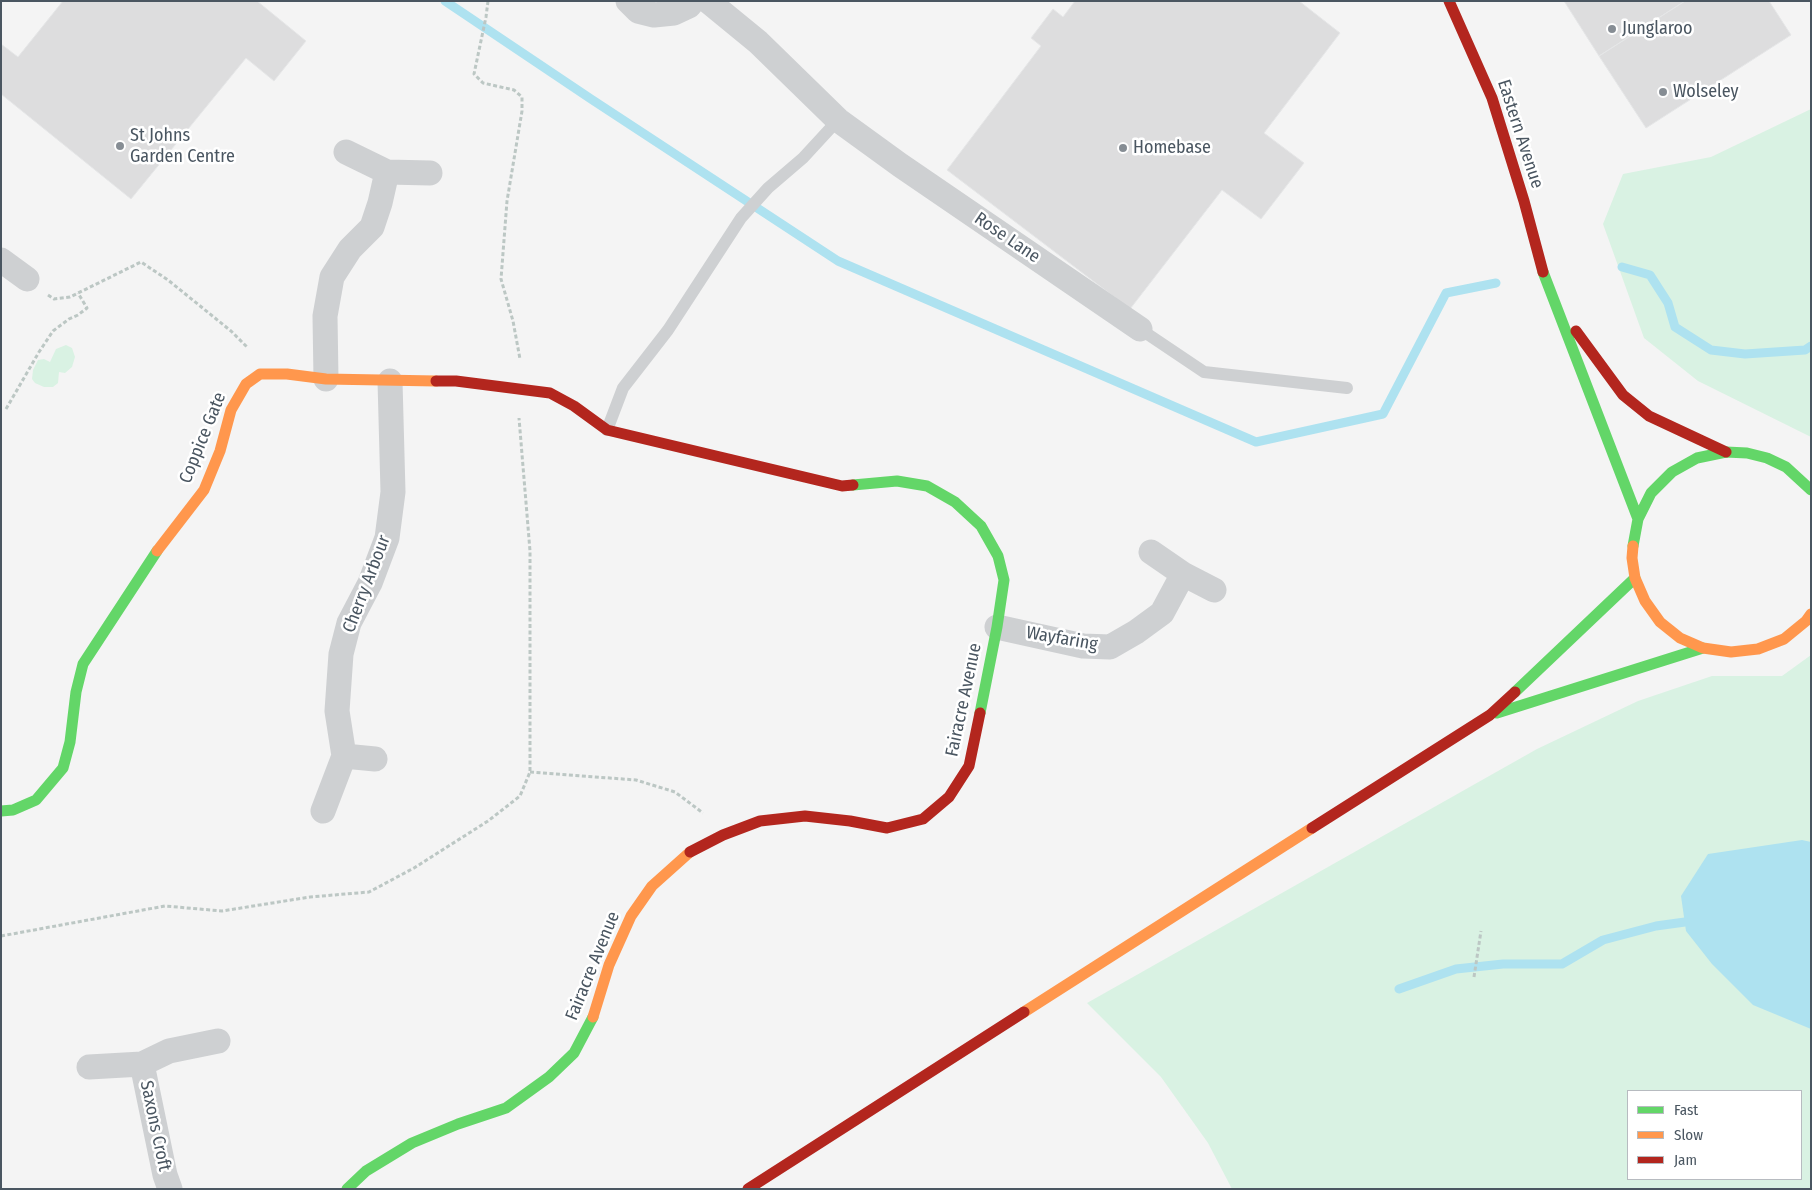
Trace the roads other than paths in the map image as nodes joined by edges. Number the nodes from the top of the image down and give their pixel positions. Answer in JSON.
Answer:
{"nodes":[{"id":1,"x":628,"y":1,"type":"edge"},
{"id":2,"x":694,"y":1,"type":"edge"},
{"id":3,"x":708,"y":1,"type":"edge"},
{"id":4,"x":1449,"y":1,"type":"edge"},
{"id":5,"x":838,"y":120,"type":"junction"},
{"id":6,"x":346,"y":152,"type":"dead end"},
{"id":7,"x":387,"y":172,"type":"junction"},
{"id":8,"x":430,"y":173,"type":"dead end"},
{"id":9,"x":1,"y":260,"type":"edge"},
{"id":10,"x":27,"y":279,"type":"road end"},
{"id":11,"x":1546,"y":283,"type":"junction"},
{"id":12,"x":1140,"y":329,"type":"joint"},
{"id":13,"x":326,"y":379,"type":"junction"},
{"id":14,"x":390,"y":382,"type":"junction"},
{"id":15,"x":1347,"y":388,"type":"dead end"},
{"id":16,"x":607,"y":430,"type":"junction"},
{"id":17,"x":1726,"y":452,"type":"junction"},
{"id":18,"x":1811,"y":490,"type":"edge"},
{"id":19,"x":1638,"y":519,"type":"junction"},
{"id":20,"x":1151,"y":552,"type":"dead end"},
{"id":21,"x":1183,"y":574,"type":"junction"},
{"id":22,"x":1635,"y":578,"type":"junction"},
{"id":23,"x":1214,"y":590,"type":"dead end"},
{"id":24,"x":1811,"y":614,"type":"edge"},
{"id":25,"x":997,"y":627,"type":"junction"},
{"id":26,"x":1703,"y":648,"type":"junction"},
{"id":27,"x":1490,"y":715,"type":"junction"},
{"id":28,"x":344,"y":756,"type":"junction"},
{"id":29,"x":375,"y":759,"type":"dead end"},
{"id":30,"x":1,"y":810,"type":"edge"},
{"id":31,"x":323,"y":810,"type":"dead end"},
{"id":32,"x":218,"y":1041,"type":"dead end"},
{"id":33,"x":142,"y":1064,"type":"junction"},
{"id":34,"x":89,"y":1067,"type":"dead end"},
{"id":35,"x":170,"y":1189,"type":"edge"},
{"id":36,"x":347,"y":1189,"type":"edge"},
{"id":37,"x":748,"y":1189,"type":"edge"}],
"edges":[{"from":1,"to":2,"type":"street"},
{"from":3,"to":5,"type":"street","name":"Rose Lane"},
{"from":4,"to":11,"type":"main road","name":"Eastern Avenue"},
{"from":5,"to":12,"type":"street","name":"Rose Lane"},
{"from":5,"to":16,"type":"lane"},
{"from":6,"to":7,"type":"street"},
{"from":7,"to":8,"type":"street"},
{"from":7,"to":13,"type":"street"},
{"from":9,"to":10,"type":"street"},
{"from":11,"to":17,"type":"main road","name":"Eastern Avenue"},
{"from":11,"to":19,"type":"main road","name":"Eastern Avenue"},
{"from":12,"to":15,"type":"lane","name":"Rose Lane"},
{"from":13,"to":14,"type":"main road"},
{"from":13,"to":30,"type":"main road","name":"Coppice Gate"},
{"from":14,"to":16,"type":"main road"},
{"from":14,"to":28,"type":"street","name":"Cherry Arbour"},
{"from":16,"to":25,"type":"main road","name":"Fairacre Avenue"},
{"from":17,"to":18,"type":"main road"},
{"from":17,"to":19,"type":"main road"},
{"from":19,"to":22,"type":"main road"},
{"from":20,"to":21,"type":"street"},
{"from":21,"to":23,"type":"street"},
{"from":21,"to":25,"type":"street","name":"Wayfaring"},
{"from":22,"to":26,"type":"main road"},
{"from":22,"to":27,"type":"main road"},
{"from":24,"to":26,"type":"main road"},
{"from":25,"to":36,"type":"main road","name":"Fairacre Avenue"},
{"from":26,"to":27,"type":"main road"},
{"from":27,"to":37,"type":"main road"},
{"from":28,"to":29,"type":"street"},
{"from":28,"to":31,"type":"street"},
{"from":32,"to":33,"type":"street","name":"Saxons Croft"},
{"from":33,"to":34,"type":"street","name":"Saxons Croft"},
{"from":33,"to":35,"type":"street","name":"Saxons Croft"}]}
